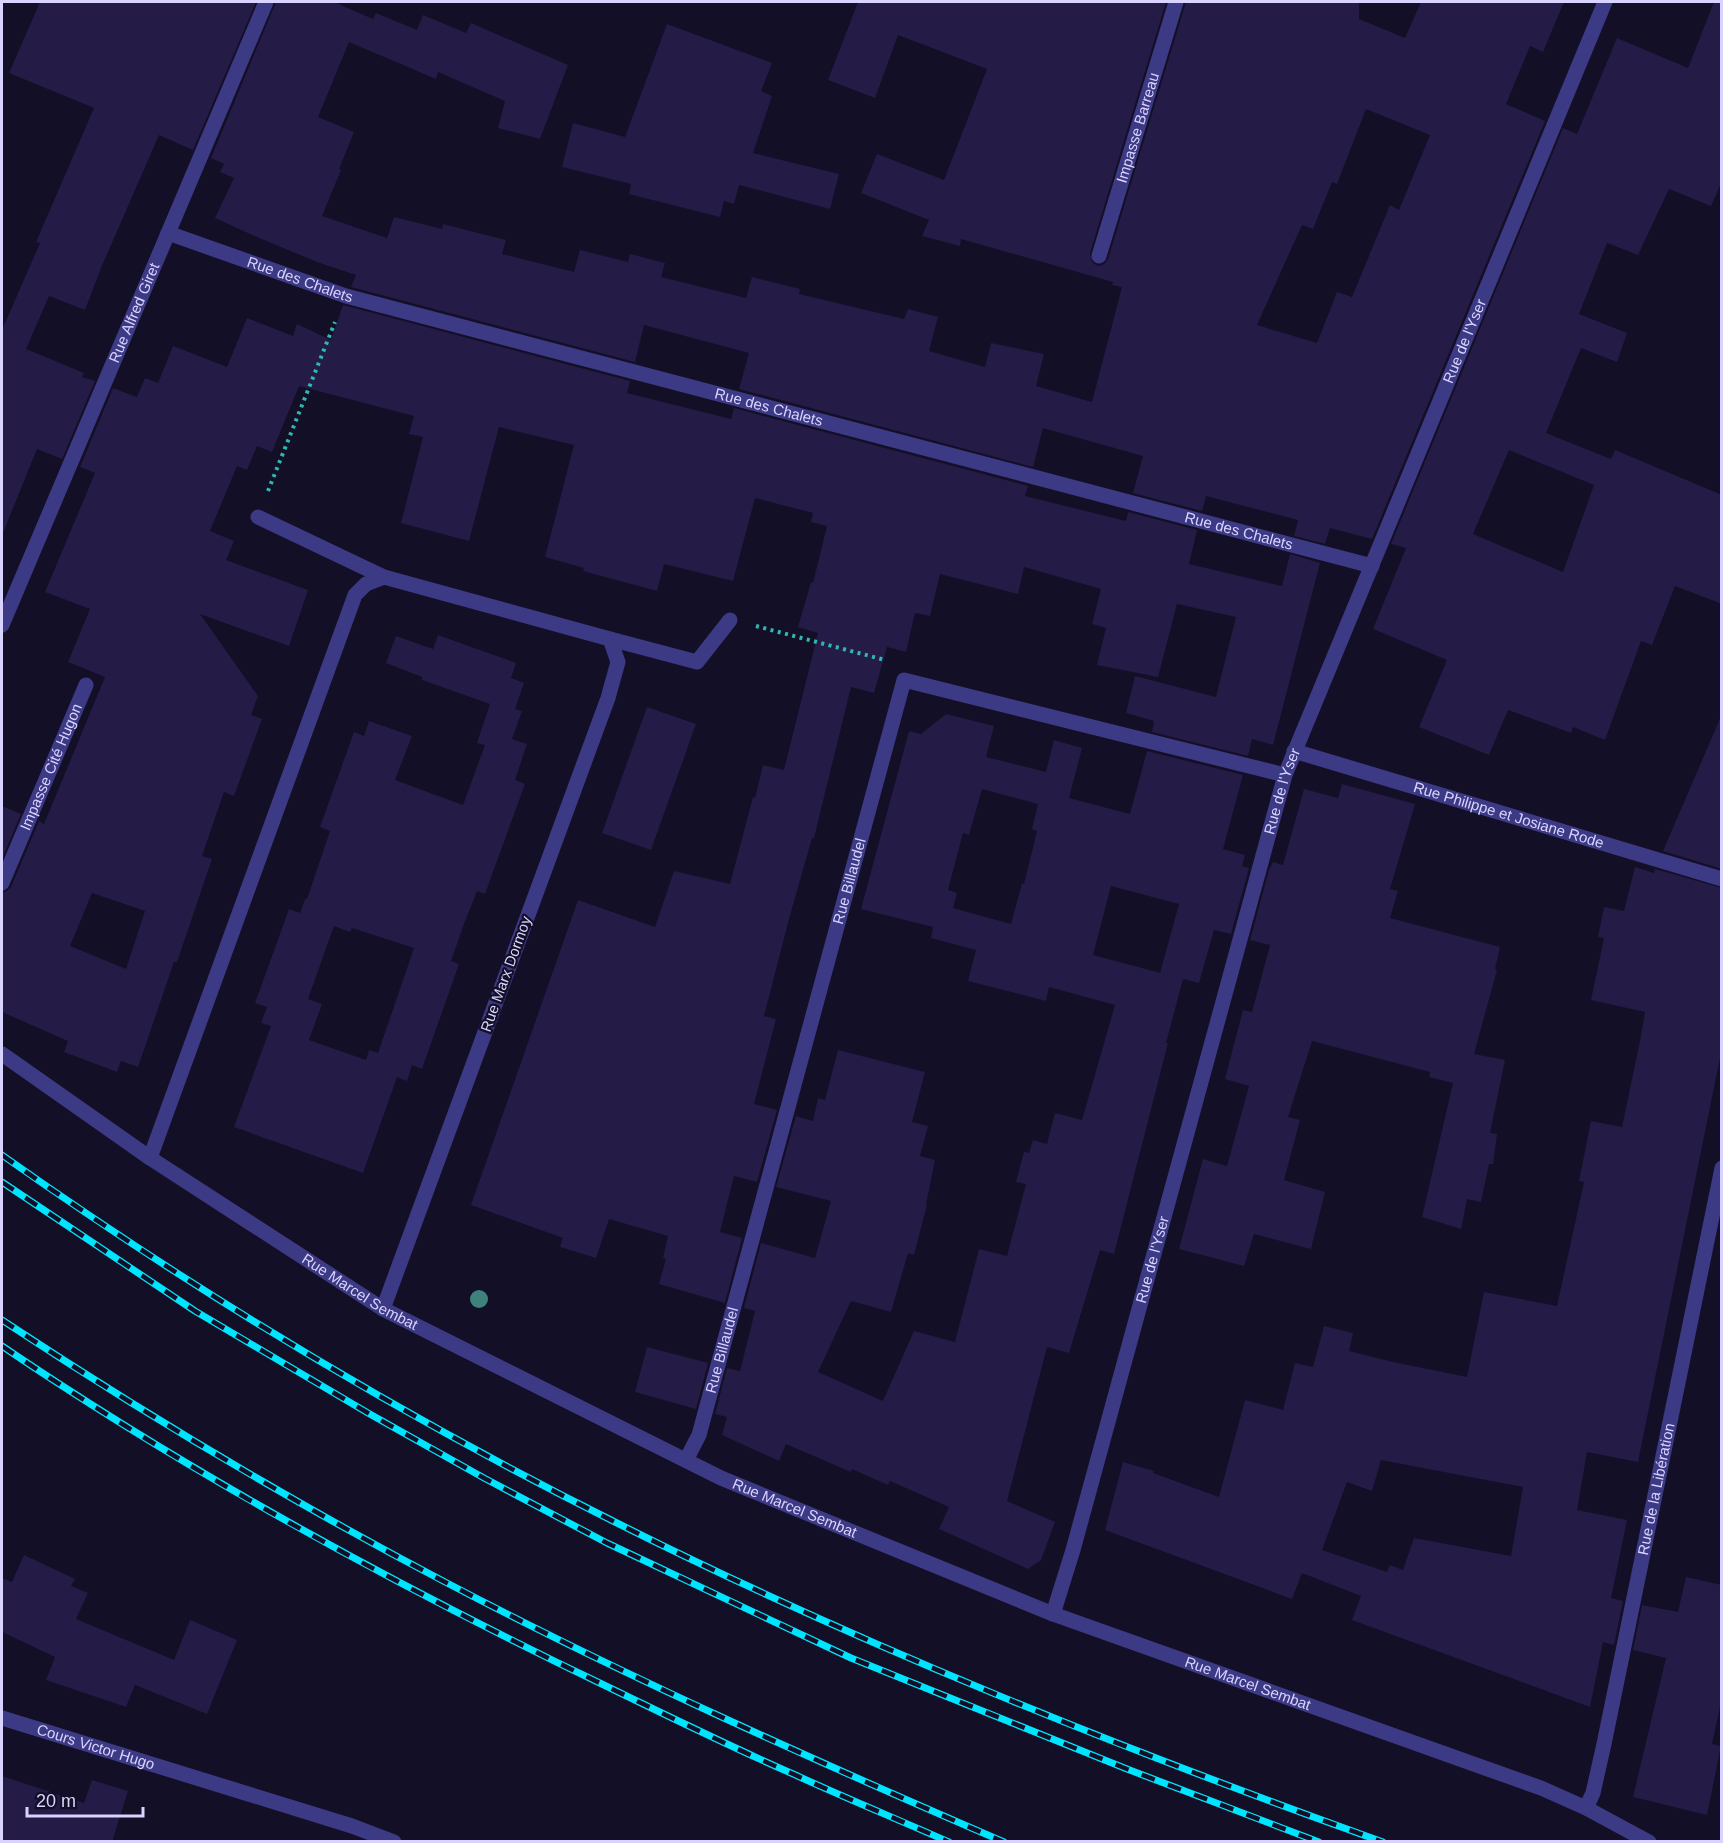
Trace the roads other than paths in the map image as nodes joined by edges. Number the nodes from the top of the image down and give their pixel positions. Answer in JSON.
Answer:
{"nodes":[{"id":1,"x":266,"y":2,"type":"edge"},
{"id":2,"x":1176,"y":2,"type":"edge"},
{"id":3,"x":1605,"y":2,"type":"edge"},
{"id":4,"x":168,"y":233,"type":"junction"},
{"id":5,"x":1099,"y":256,"type":"dead end"},
{"id":6,"x":258,"y":517,"type":"road end"},
{"id":7,"x":1372,"y":566,"type":"junction"},
{"id":8,"x":384,"y":577,"type":"junction"},
{"id":9,"x":730,"y":620,"type":"road end"},
{"id":10,"x":2,"y":625,"type":"edge"},
{"id":11,"x":610,"y":639,"type":"junction"},
{"id":12,"x":86,"y":685,"type":"dead end"},
{"id":13,"x":1294,"y":751,"type":"junction"},
{"id":14,"x":1285,"y":775,"type":"junction"},
{"id":15,"x":1722,"y":879,"type":"edge"},
{"id":16,"x":2,"y":883,"type":"edge"},
{"id":17,"x":2,"y":1054,"type":"edge"},
{"id":18,"x":150,"y":1158,"type":"junction"},
{"id":19,"x":1722,"y":1168,"type":"edge"},
{"id":20,"x":383,"y":1310,"type":"junction"},
{"id":21,"x":686,"y":1460,"type":"junction"},
{"id":22,"x":1053,"y":1614,"type":"junction"},
{"id":23,"x":2,"y":1718,"type":"edge"},
{"id":24,"x":1586,"y":1808,"type":"junction"},
{"id":25,"x":394,"y":1842,"type":"edge"},
{"id":26,"x":1649,"y":1842,"type":"edge"}],
"edges":[{"from":1,"to":4,"type":"street","name":"Rue Alfred Giret"},
{"from":2,"to":5,"type":"street","name":"Impasse Barreau"},
{"from":3,"to":7,"type":"street","name":"Rue de l'Yser"},
{"from":4,"to":7,"type":"street","name":"Rue des Chalets"},
{"from":4,"to":10,"type":"street","name":"Rue Alfred Giret"},
{"from":6,"to":8,"type":"street"},
{"from":7,"to":13,"type":"street","name":"Rue de l'Yser"},
{"from":8,"to":11,"type":"street"},
{"from":8,"to":18,"type":"street"},
{"from":9,"to":11,"type":"street"},
{"from":11,"to":20,"type":"street","name":"Rue Marx Dormoy"},
{"from":12,"to":16,"type":"street","name":"Impasse Cité Hugon"},
{"from":13,"to":14,"type":"street","name":"Rue de l'Yser"},
{"from":13,"to":15,"type":"street","name":"Rue Philippe et Josiane Rode"},
{"from":14,"to":21,"type":"street","name":"Rue Billaudel"},
{"from":14,"to":22,"type":"street","name":"Rue de l'Yser"},
{"from":17,"to":18,"type":"street","name":"Rue Marcel Sembat"},
{"from":18,"to":20,"type":"street","name":"Rue Marcel Sembat"},
{"from":19,"to":24,"type":"street","name":"Rue de la Libération"},
{"from":20,"to":21,"type":"street","name":"Rue Marcel Sembat"},
{"from":21,"to":22,"type":"street","name":"Rue Marcel Sembat"},
{"from":22,"to":24,"type":"street","name":"Rue Marcel Sembat"},
{"from":23,"to":25,"type":"street","name":"Cours Victor Hugo"},
{"from":24,"to":26,"type":"street","name":"Rue Marcel Sembat"}]}
